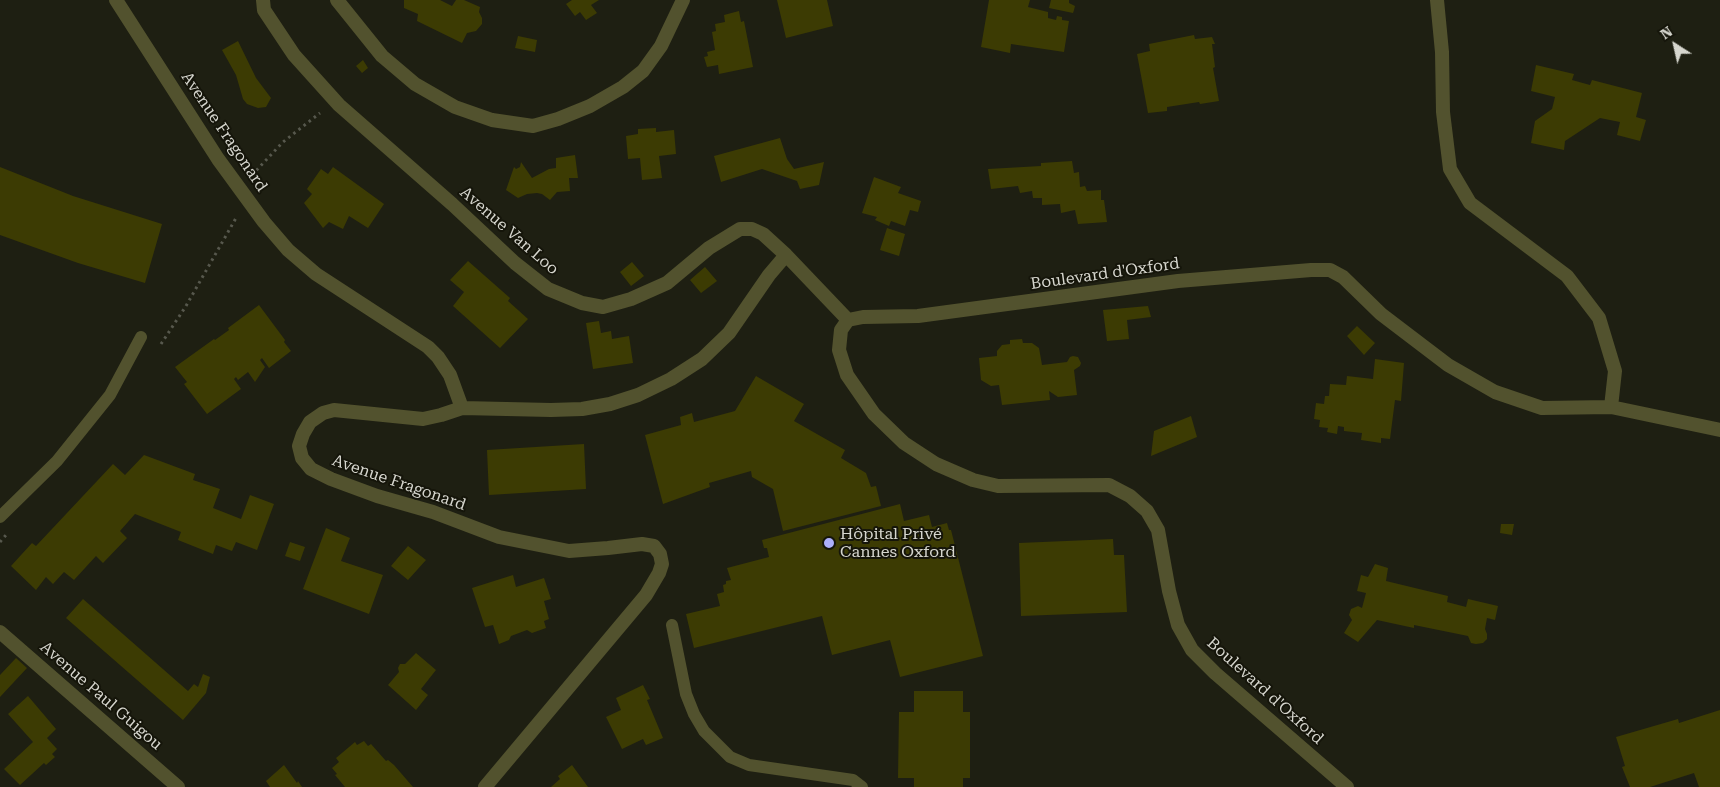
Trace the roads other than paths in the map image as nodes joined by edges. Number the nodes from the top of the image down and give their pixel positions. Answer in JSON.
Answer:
{"nodes":[{"id":1,"x":116,"y":0,"type":"edge"},
{"id":2,"x":263,"y":0,"type":"edge"},
{"id":3,"x":336,"y":0,"type":"edge"},
{"id":4,"x":683,"y":0,"type":"edge"},
{"id":5,"x":1437,"y":0,"type":"edge"},
{"id":6,"x":786,"y":255,"type":"junction"},
{"id":7,"x":848,"y":320,"type":"junction"},
{"id":8,"x":141,"y":337,"type":"dead end"},
{"id":9,"x":1611,"y":407,"type":"junction"},
{"id":10,"x":462,"y":408,"type":"junction"},
{"id":11,"x":1720,"y":430,"type":"edge"},
{"id":12,"x":0,"y":517,"type":"edge"},
{"id":13,"x":672,"y":626,"type":"dead end"},
{"id":14,"x":0,"y":632,"type":"edge"},
{"id":15,"x":178,"y":787,"type":"edge"},
{"id":16,"x":485,"y":787,"type":"edge"},
{"id":17,"x":862,"y":787,"type":"edge"},
{"id":18,"x":1346,"y":787,"type":"edge"}],
"edges":[{"from":1,"to":10,"type":"street","name":"Avenue Fragonard"},
{"from":2,"to":6,"type":"street","name":"Avenue Van Loo"},
{"from":3,"to":4,"type":"street"},
{"from":5,"to":9,"type":"street"},
{"from":6,"to":7,"type":"street","name":"Avenue Van Loo"},
{"from":6,"to":10,"type":"street"},
{"from":7,"to":9,"type":"street","name":"Boulevard d'Oxford"},
{"from":7,"to":18,"type":"street","name":"Boulevard d'Oxford"},
{"from":8,"to":12,"type":"lane"},
{"from":9,"to":11,"type":"street","name":"Boulevard d'Oxford"},
{"from":10,"to":16,"type":"street","name":"Avenue Fragonard"},
{"from":13,"to":17,"type":"lane"},
{"from":14,"to":15,"type":"street","name":"Avenue Paul Guigou"}]}
